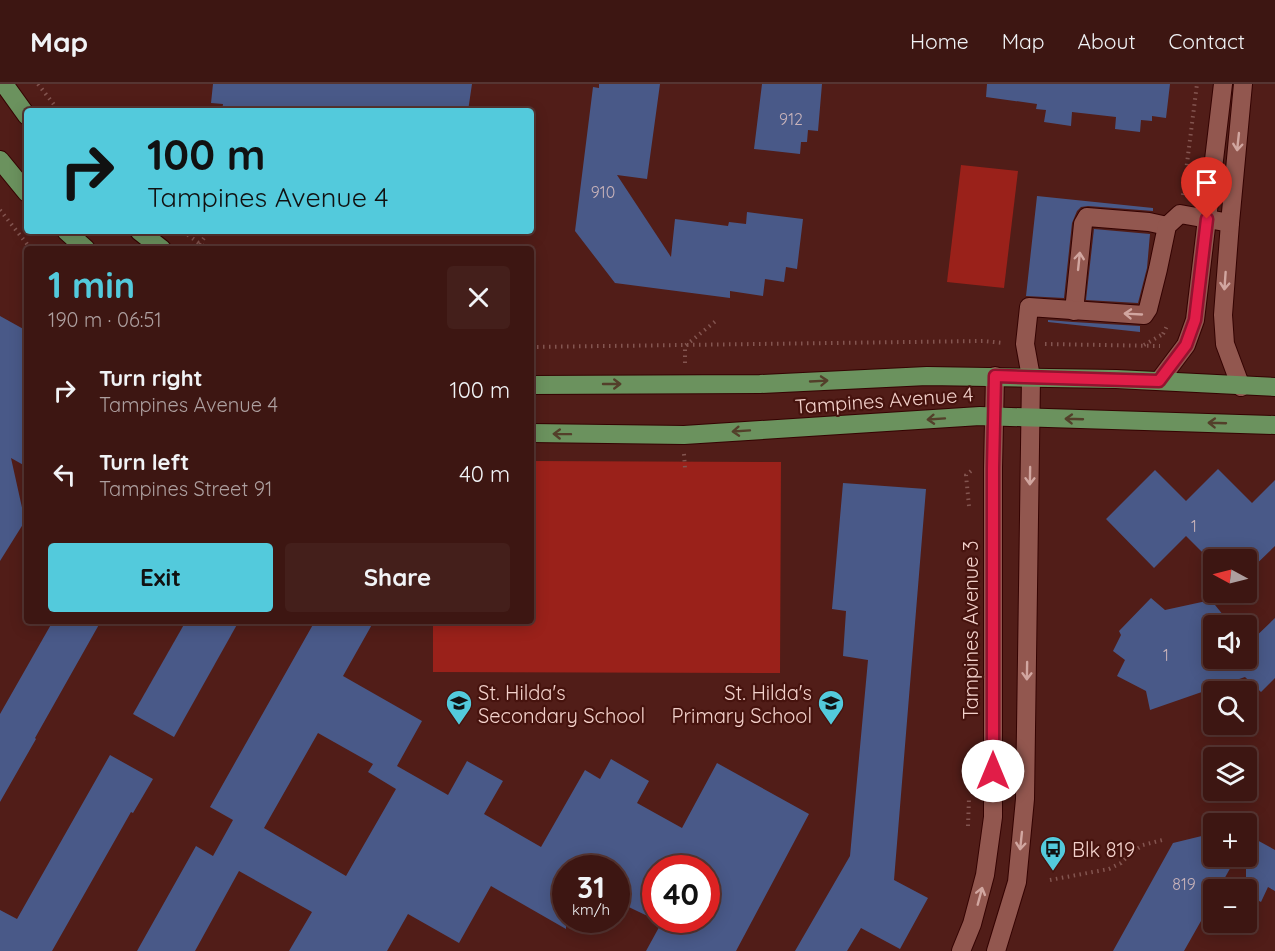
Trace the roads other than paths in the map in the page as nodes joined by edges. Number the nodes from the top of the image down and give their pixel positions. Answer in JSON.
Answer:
{"nodes":[{"id":1,"x":4,"y":84,"type":"edge"},
{"id":2,"x":1223,"y":84,"type":"edge"},
{"id":3,"x":1243,"y":84,"type":"edge"},
{"id":4,"x":24,"y":112,"type":"edge"},
{"id":5,"x":0,"y":160,"type":"edge"},
{"id":6,"x":24,"y":189,"type":"edge"},
{"id":7,"x":1207,"y":219,"type":"junction"},
{"id":8,"x":1230,"y":223,"type":"junction"},
{"id":9,"x":1167,"y":226,"type":"junction"},
{"id":10,"x":69,"y":234,"type":"edge"},
{"id":11,"x":143,"y":234,"type":"edge"},
{"id":12,"x":83,"y":246,"type":"edge"},
{"id":13,"x":158,"y":246,"type":"edge"},
{"id":14,"x":1074,"y":311,"type":"junction"},
{"id":15,"x":995,"y":376,"type":"junction"},
{"id":16,"x":1031,"y":376,"type":"junction"},
{"id":17,"x":1159,"y":381,"type":"junction"},
{"id":18,"x":534,"y":385,"type":"edge"},
{"id":19,"x":1241,"y":387,"type":"junction"},
{"id":20,"x":1275,"y":387,"type":"edge"},
{"id":21,"x":994,"y":416,"type":"junction"},
{"id":22,"x":1031,"y":417,"type":"junction"},
{"id":23,"x":1275,"y":425,"type":"edge"},
{"id":24,"x":534,"y":433,"type":"edge"},
{"id":25,"x":961,"y":951,"type":"edge"},
{"id":26,"x":996,"y":951,"type":"edge"}],
"edges":[{"from":1,"to":4,"type":"main road"},
{"from":2,"to":7,"type":"street"},
{"from":3,"to":8,"type":"street","one_way":true},
{"from":5,"to":6,"type":"main road"},
{"from":7,"to":8,"type":"street"},
{"from":7,"to":9,"type":"street"},
{"from":7,"to":17,"type":"street"},
{"from":8,"to":19,"type":"street","one_way":true},
{"from":9,"to":14,"type":"street","one_way":true},
{"from":14,"to":9,"type":"street","one_way":true},
{"from":10,"to":12,"type":"main road"},
{"from":11,"to":13,"type":"main road"},
{"from":14,"to":16,"type":"street"},
{"from":15,"to":16,"type":"main road","name":"Tampines Avenue 4"},
{"from":18,"to":15,"type":"main road","name":"Tampines Avenue 4","one_way":true},
{"from":15,"to":21,"type":"street","name":"Tampines Avenue 3"},
{"from":16,"to":17,"type":"main road","name":"Tampines Avenue 4"},
{"from":16,"to":22,"type":"street"},
{"from":17,"to":19,"type":"main road","name":"Tampines Avenue 4"},
{"from":19,"to":20,"type":"main road","name":"Tampines Avenue 4"},
{"from":21,"to":22,"type":"main road","name":"Tampines Avenue 4"},
{"from":21,"to":24,"type":"main road","name":"Tampines Avenue 4","one_way":true},
{"from":25,"to":21,"type":"street","name":"Tampines Avenue 3","one_way":true},
{"from":23,"to":22,"type":"main road","name":"Tampines Avenue 4","one_way":true},
{"from":22,"to":26,"type":"street","one_way":true}]}
